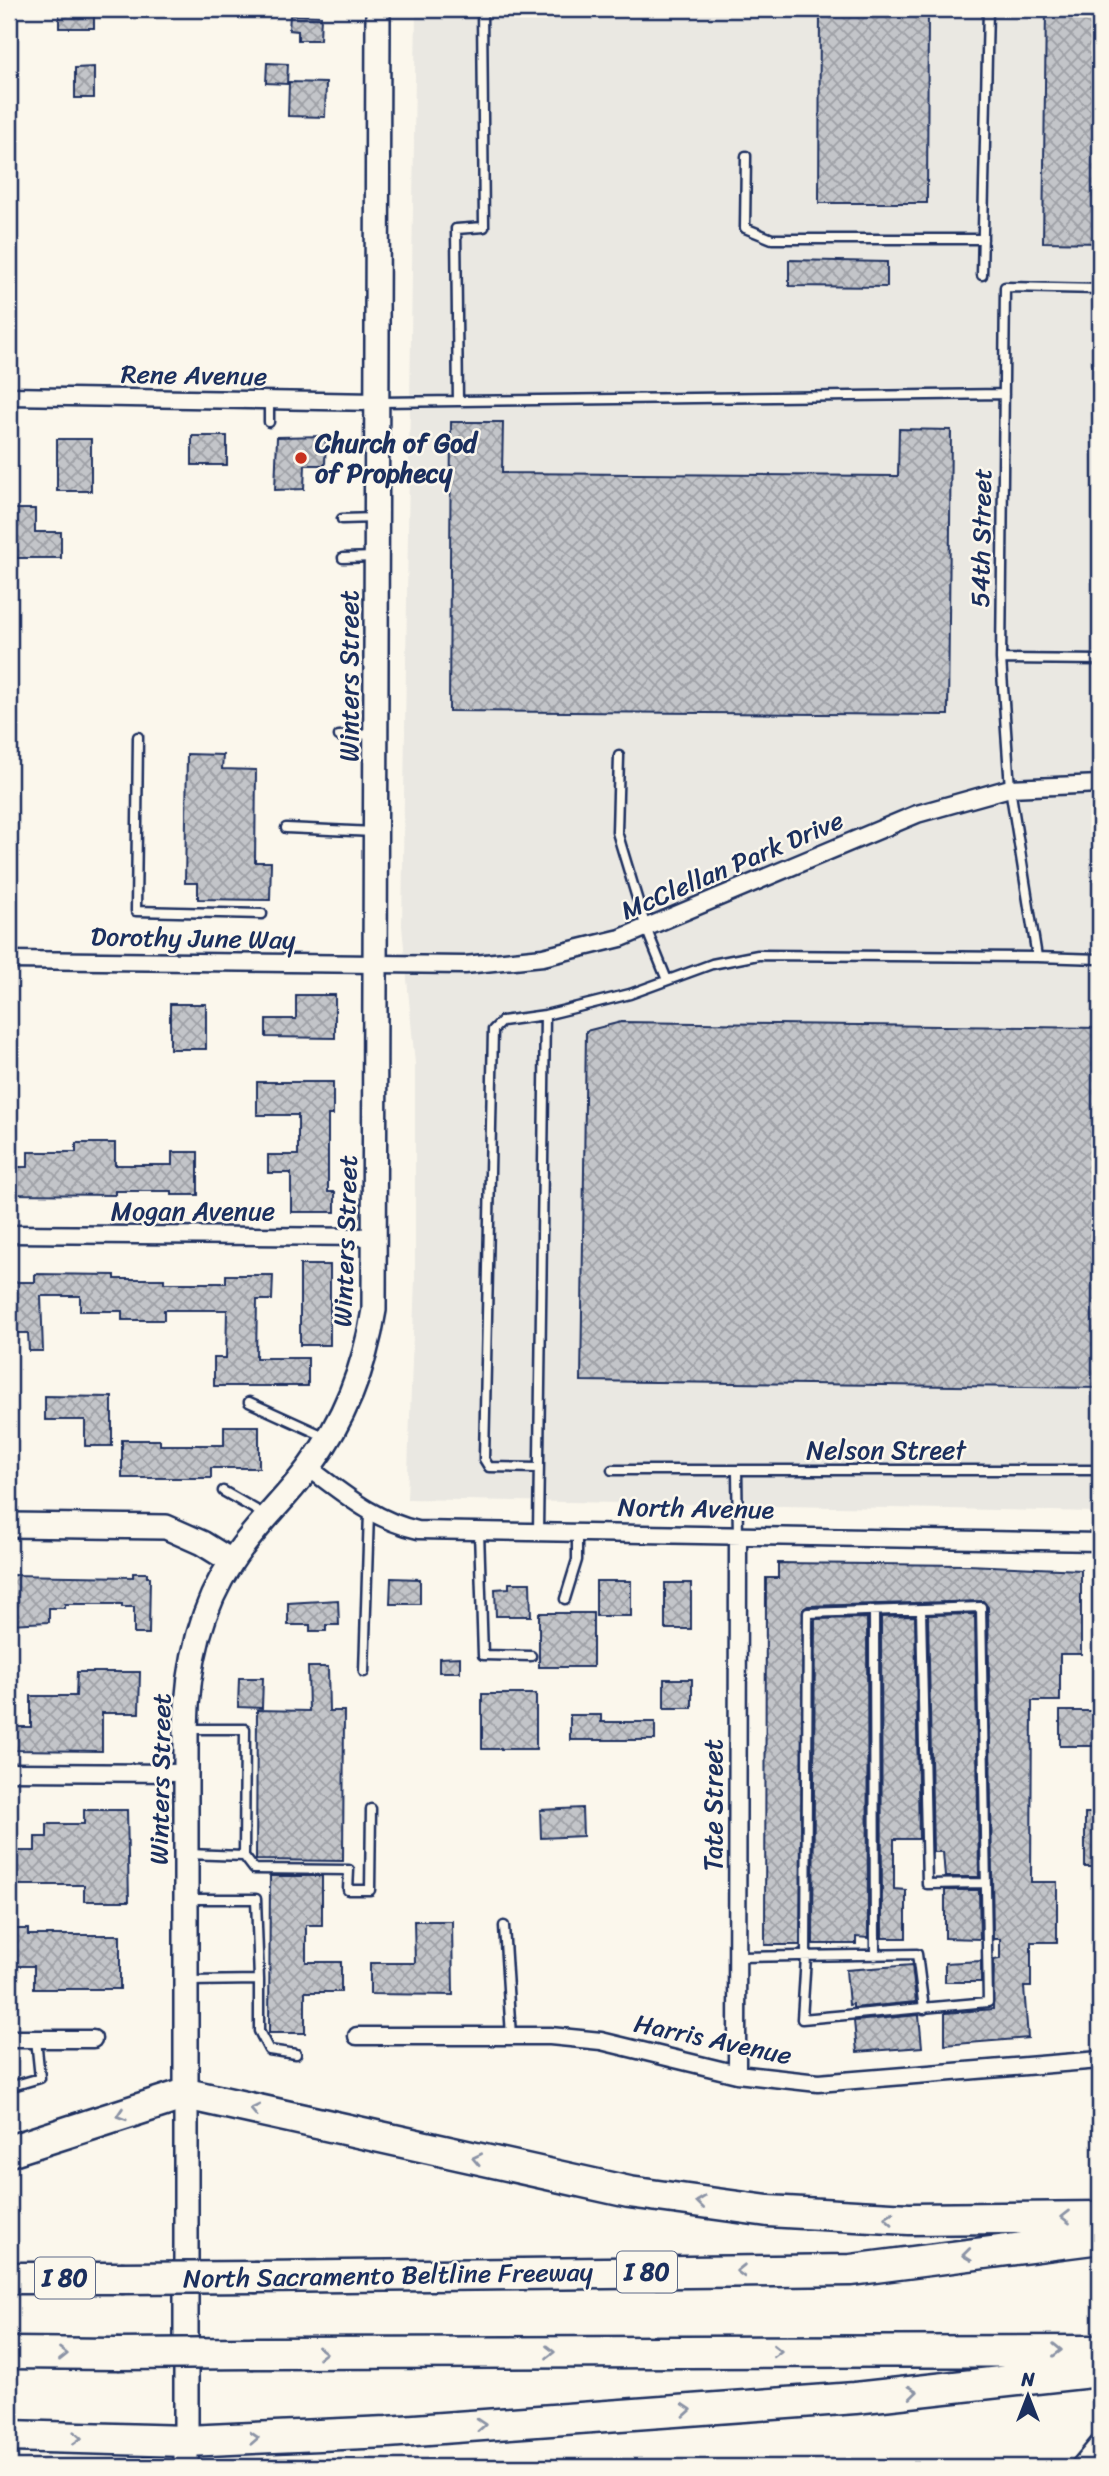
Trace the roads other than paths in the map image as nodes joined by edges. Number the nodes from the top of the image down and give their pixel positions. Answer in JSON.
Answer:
{"nodes":[{"id":1,"x":378,"y":9,"type":"edge"},
{"id":2,"x":482,"y":9,"type":"edge"},
{"id":3,"x":988,"y":9,"type":"edge"},
{"id":4,"x":746,"y":156,"type":"dead end"},
{"id":5,"x":983,"y":239,"type":"junction"},
{"id":6,"x":982,"y":275,"type":"dead end"},
{"id":7,"x":1100,"y":289,"type":"edge"},
{"id":8,"x":1004,"y":394,"type":"junction"},
{"id":9,"x":9,"y":396,"type":"edge"},
{"id":10,"x":269,"y":400,"type":"junction"},
{"id":11,"x":458,"y":401,"type":"junction"},
{"id":12,"x":378,"y":402,"type":"junction"},
{"id":13,"x":269,"y":422,"type":"dead end"},
{"id":14,"x":378,"y":518,"type":"junction"},
{"id":15,"x":342,"y":519,"type":"dead end"},
{"id":16,"x":377,"y":557,"type":"junction"},
{"id":17,"x":343,"y":558,"type":"dead end"},
{"id":18,"x":1001,"y":659,"type":"junction"},
{"id":19,"x":1100,"y":660,"type":"edge"},
{"id":20,"x":377,"y":734,"type":"junction"},
{"id":21,"x":339,"y":736,"type":"dead end"},
{"id":22,"x":138,"y":737,"type":"dead end"},
{"id":23,"x":619,"y":756,"type":"dead end"},
{"id":24,"x":1100,"y":784,"type":"edge"},
{"id":25,"x":1010,"y":788,"type":"junction"},
{"id":26,"x":286,"y":828,"type":"dead end"},
{"id":27,"x":377,"y":832,"type":"junction"},
{"id":28,"x":262,"y":914,"type":"dead end"},
{"id":29,"x":646,"y":928,"type":"junction"},
{"id":30,"x":1037,"y":957,"type":"junction"},
{"id":31,"x":1100,"y":959,"type":"edge"},
{"id":32,"x":9,"y":960,"type":"edge"},
{"id":33,"x":377,"y":964,"type":"junction"},
{"id":34,"x":667,"y":980,"type":"junction"},
{"id":35,"x":545,"y":1015,"type":"junction"},
{"id":36,"x":9,"y":1234,"type":"edge"},
{"id":37,"x":376,"y":1237,"type":"junction"},
{"id":38,"x":249,"y":1402,"type":"dead end"},
{"id":39,"x":329,"y":1438,"type":"junction"},
{"id":40,"x":309,"y":1468,"type":"junction"},
{"id":41,"x":538,"y":1468,"type":"junction"},
{"id":42,"x":612,"y":1470,"type":"dead end"},
{"id":43,"x":1100,"y":1471,"type":"edge"},
{"id":44,"x":737,"y":1472,"type":"junction"},
{"id":45,"x":223,"y":1491,"type":"dead end"},
{"id":46,"x":369,"y":1512,"type":"junction"},
{"id":47,"x":268,"y":1516,"type":"junction"},
{"id":48,"x":9,"y":1525,"type":"edge"},
{"id":49,"x":479,"y":1532,"type":"junction"},
{"id":50,"x":538,"y":1533,"type":"junction"},
{"id":51,"x":577,"y":1534,"type":"junction"},
{"id":52,"x":738,"y":1536,"type":"junction"},
{"id":53,"x":1100,"y":1542,"type":"edge"},
{"id":54,"x":231,"y":1561,"type":"junction"},
{"id":55,"x":565,"y":1599,"type":"dead end"},
{"id":56,"x":921,"y":1610,"type":"junction"},
{"id":57,"x":874,"y":1612,"type":"junction"},
{"id":58,"x":531,"y":1656,"type":"dead end"},
{"id":59,"x":364,"y":1672,"type":"dead end"},
{"id":60,"x":186,"y":1729,"type":"junction"},
{"id":61,"x":9,"y":1772,"type":"edge"},
{"id":62,"x":186,"y":1773,"type":"junction"},
{"id":63,"x":371,"y":1809,"type":"dead end"},
{"id":64,"x":186,"y":1854,"type":"junction"},
{"id":65,"x":244,"y":1856,"type":"junction"},
{"id":66,"x":986,"y":1883,"type":"junction"},
{"id":67,"x":186,"y":1899,"type":"junction"},
{"id":68,"x":504,"y":1926,"type":"dead end"},
{"id":69,"x":875,"y":1956,"type":"junction"},
{"id":70,"x":737,"y":1957,"type":"junction"},
{"id":71,"x":806,"y":1957,"type":"junction"},
{"id":72,"x":259,"y":1980,"type":"junction"},
{"id":73,"x":186,"y":1981,"type":"junction"},
{"id":74,"x":924,"y":2009,"type":"junction"},
{"id":75,"x":358,"y":2036,"type":"dead end"},
{"id":76,"x":511,"y":2036,"type":"junction"},
{"id":77,"x":9,"y":2039,"type":"edge"},
{"id":78,"x":36,"y":2039,"type":"junction"},
{"id":79,"x":93,"y":2039,"type":"dead end"},
{"id":80,"x":296,"y":2054,"type":"dead end"},
{"id":81,"x":1100,"y":2060,"type":"edge"},
{"id":82,"x":737,"y":2074,"type":"junction"},
{"id":83,"x":9,"y":2087,"type":"edge"},
{"id":84,"x":186,"y":2094,"type":"junction"},
{"id":85,"x":9,"y":2151,"type":"edge"},
{"id":86,"x":1100,"y":2217,"type":"edge"},
{"id":87,"x":1100,"y":2238,"type":"edge"},
{"id":88,"x":9,"y":2278,"type":"edge"},
{"id":89,"x":1100,"y":2351,"type":"edge"},
{"id":90,"x":9,"y":2353,"type":"edge"},
{"id":91,"x":1100,"y":2371,"type":"edge"},
{"id":92,"x":9,"y":2436,"type":"edge"},
{"id":93,"x":1100,"y":2442,"type":"edge"},
{"id":94,"x":186,"y":2454,"type":"edge"},
{"id":95,"x":1079,"y":2467,"type":"edge"}],
"edges":[{"from":1,"to":12,"type":"main road","name":"Winters Street"},
{"from":2,"to":11,"type":"lane"},
{"from":3,"to":5,"type":"lane"},
{"from":4,"to":5,"type":"lane"},
{"from":5,"to":6,"type":"lane"},
{"from":7,"to":8,"type":"lane","name":"54th Street"},
{"from":8,"to":11,"type":"lane"},
{"from":8,"to":18,"type":"lane","name":"54th Street"},
{"from":9,"to":10,"type":"street","name":"Rene Avenue"},
{"from":10,"to":12,"type":"street","name":"Rene Avenue"},
{"from":10,"to":13,"type":"lane"},
{"from":11,"to":12,"type":"lane"},
{"from":12,"to":14,"type":"main road","name":"Winters Street"},
{"from":14,"to":15,"type":"lane"},
{"from":14,"to":16,"type":"main road","name":"Winters Street"},
{"from":16,"to":17,"type":"lane"},
{"from":16,"to":20,"type":"main road","name":"Winters Street"},
{"from":18,"to":19,"type":"lane"},
{"from":18,"to":25,"type":"lane","name":"54th Street"},
{"from":20,"to":21,"type":"lane"},
{"from":20,"to":27,"type":"main road","name":"Winters Street"},
{"from":22,"to":28,"type":"lane"},
{"from":23,"to":29,"type":"lane"},
{"from":24,"to":25,"type":"street","name":"McClellan Park Drive"},
{"from":25,"to":29,"type":"street","name":"McClellan Park Drive"},
{"from":25,"to":30,"type":"lane","name":"54th Street"},
{"from":26,"to":27,"type":"lane"},
{"from":27,"to":33,"type":"main road","name":"Winters Street"},
{"from":29,"to":33,"type":"street","name":"McClellan Park Drive"},
{"from":29,"to":34,"type":"lane"},
{"from":30,"to":31,"type":"lane"},
{"from":30,"to":34,"type":"lane"},
{"from":32,"to":33,"type":"street","name":"Dorothy June Way"},
{"from":33,"to":37,"type":"main road","name":"Winters Street"},
{"from":34,"to":35,"type":"lane"},
{"from":35,"to":41,"type":"lane"},
{"from":35,"to":41,"type":"lane"},
{"from":36,"to":37,"type":"street","name":"Mogan Avenue"},
{"from":37,"to":39,"type":"main road","name":"Winters Street"},
{"from":38,"to":39,"type":"lane"},
{"from":39,"to":40,"type":"main road","name":"Winters Street"},
{"from":40,"to":46,"type":"street","name":"North Avenue"},
{"from":40,"to":47,"type":"main road","name":"Winters Street"},
{"from":41,"to":50,"type":"lane"},
{"from":42,"to":44,"type":"lane","name":"Nelson Street"},
{"from":43,"to":44,"type":"lane","name":"Nelson Street"},
{"from":44,"to":52,"type":"lane"},
{"from":45,"to":47,"type":"lane"},
{"from":46,"to":49,"type":"street","name":"North Avenue"},
{"from":46,"to":59,"type":"lane"},
{"from":47,"to":54,"type":"main road","name":"Winters Street"},
{"from":48,"to":54,"type":"main road"},
{"from":49,"to":50,"type":"street","name":"North Avenue"},
{"from":49,"to":58,"type":"lane"},
{"from":50,"to":51,"type":"street","name":"North Avenue"},
{"from":51,"to":52,"type":"street","name":"North Avenue"},
{"from":51,"to":55,"type":"lane"},
{"from":52,"to":53,"type":"street","name":"North Avenue"},
{"from":52,"to":70,"type":"street","name":"Tate Street"},
{"from":54,"to":60,"type":"main road","name":"Winters Street"},
{"from":56,"to":57,"type":"lane"},
{"from":56,"to":66,"type":"lane"},
{"from":56,"to":66,"type":"lane"},
{"from":57,"to":69,"type":"lane"},
{"from":57,"to":71,"type":"lane"},
{"from":60,"to":62,"type":"main road","name":"Winters Street"},
{"from":60,"to":65,"type":"lane"},
{"from":61,"to":62,"type":"street"},
{"from":62,"to":64,"type":"main road","name":"Winters Street"},
{"from":63,"to":65,"type":"lane"},
{"from":64,"to":65,"type":"lane"},
{"from":64,"to":67,"type":"main road","name":"Winters Street"},
{"from":66,"to":74,"type":"lane"},
{"from":67,"to":72,"type":"lane"},
{"from":67,"to":73,"type":"main road","name":"Winters Street"},
{"from":68,"to":76,"type":"lane"},
{"from":69,"to":71,"type":"lane"},
{"from":69,"to":74,"type":"lane"},
{"from":70,"to":71,"type":"lane"},
{"from":70,"to":82,"type":"street","name":"Tate Street"},
{"from":71,"to":74,"type":"lane"},
{"from":72,"to":73,"type":"lane"},
{"from":72,"to":80,"type":"lane"},
{"from":73,"to":84,"type":"main road","name":"Winters Street"},
{"from":75,"to":76,"type":"street","name":"Harris Avenue"},
{"from":76,"to":82,"type":"street","name":"Harris Avenue"},
{"from":77,"to":78,"type":"street"},
{"from":78,"to":79,"type":"street"},
{"from":78,"to":83,"type":"lane"},
{"from":81,"to":82,"type":"street","name":"Harris Avenue"},
{"from":84,"to":85,"type":"highway","one_way":true},
{"from":86,"to":84,"type":"highway","one_way":true},
{"from":84,"to":94,"type":"main road","name":"Winters Street"},
{"from":87,"to":88,"type":"highway","name":"North Sacramento Beltline Freeway","number":"I 80","one_way":true,"bridge":true},
{"from":90,"to":89,"type":"highway","one_way":true,"bridge":true},
{"from":94,"to":91,"type":"highway","one_way":true},
{"from":92,"to":94,"type":"highway","one_way":true},
{"from":93,"to":95,"type":"street"}]}
